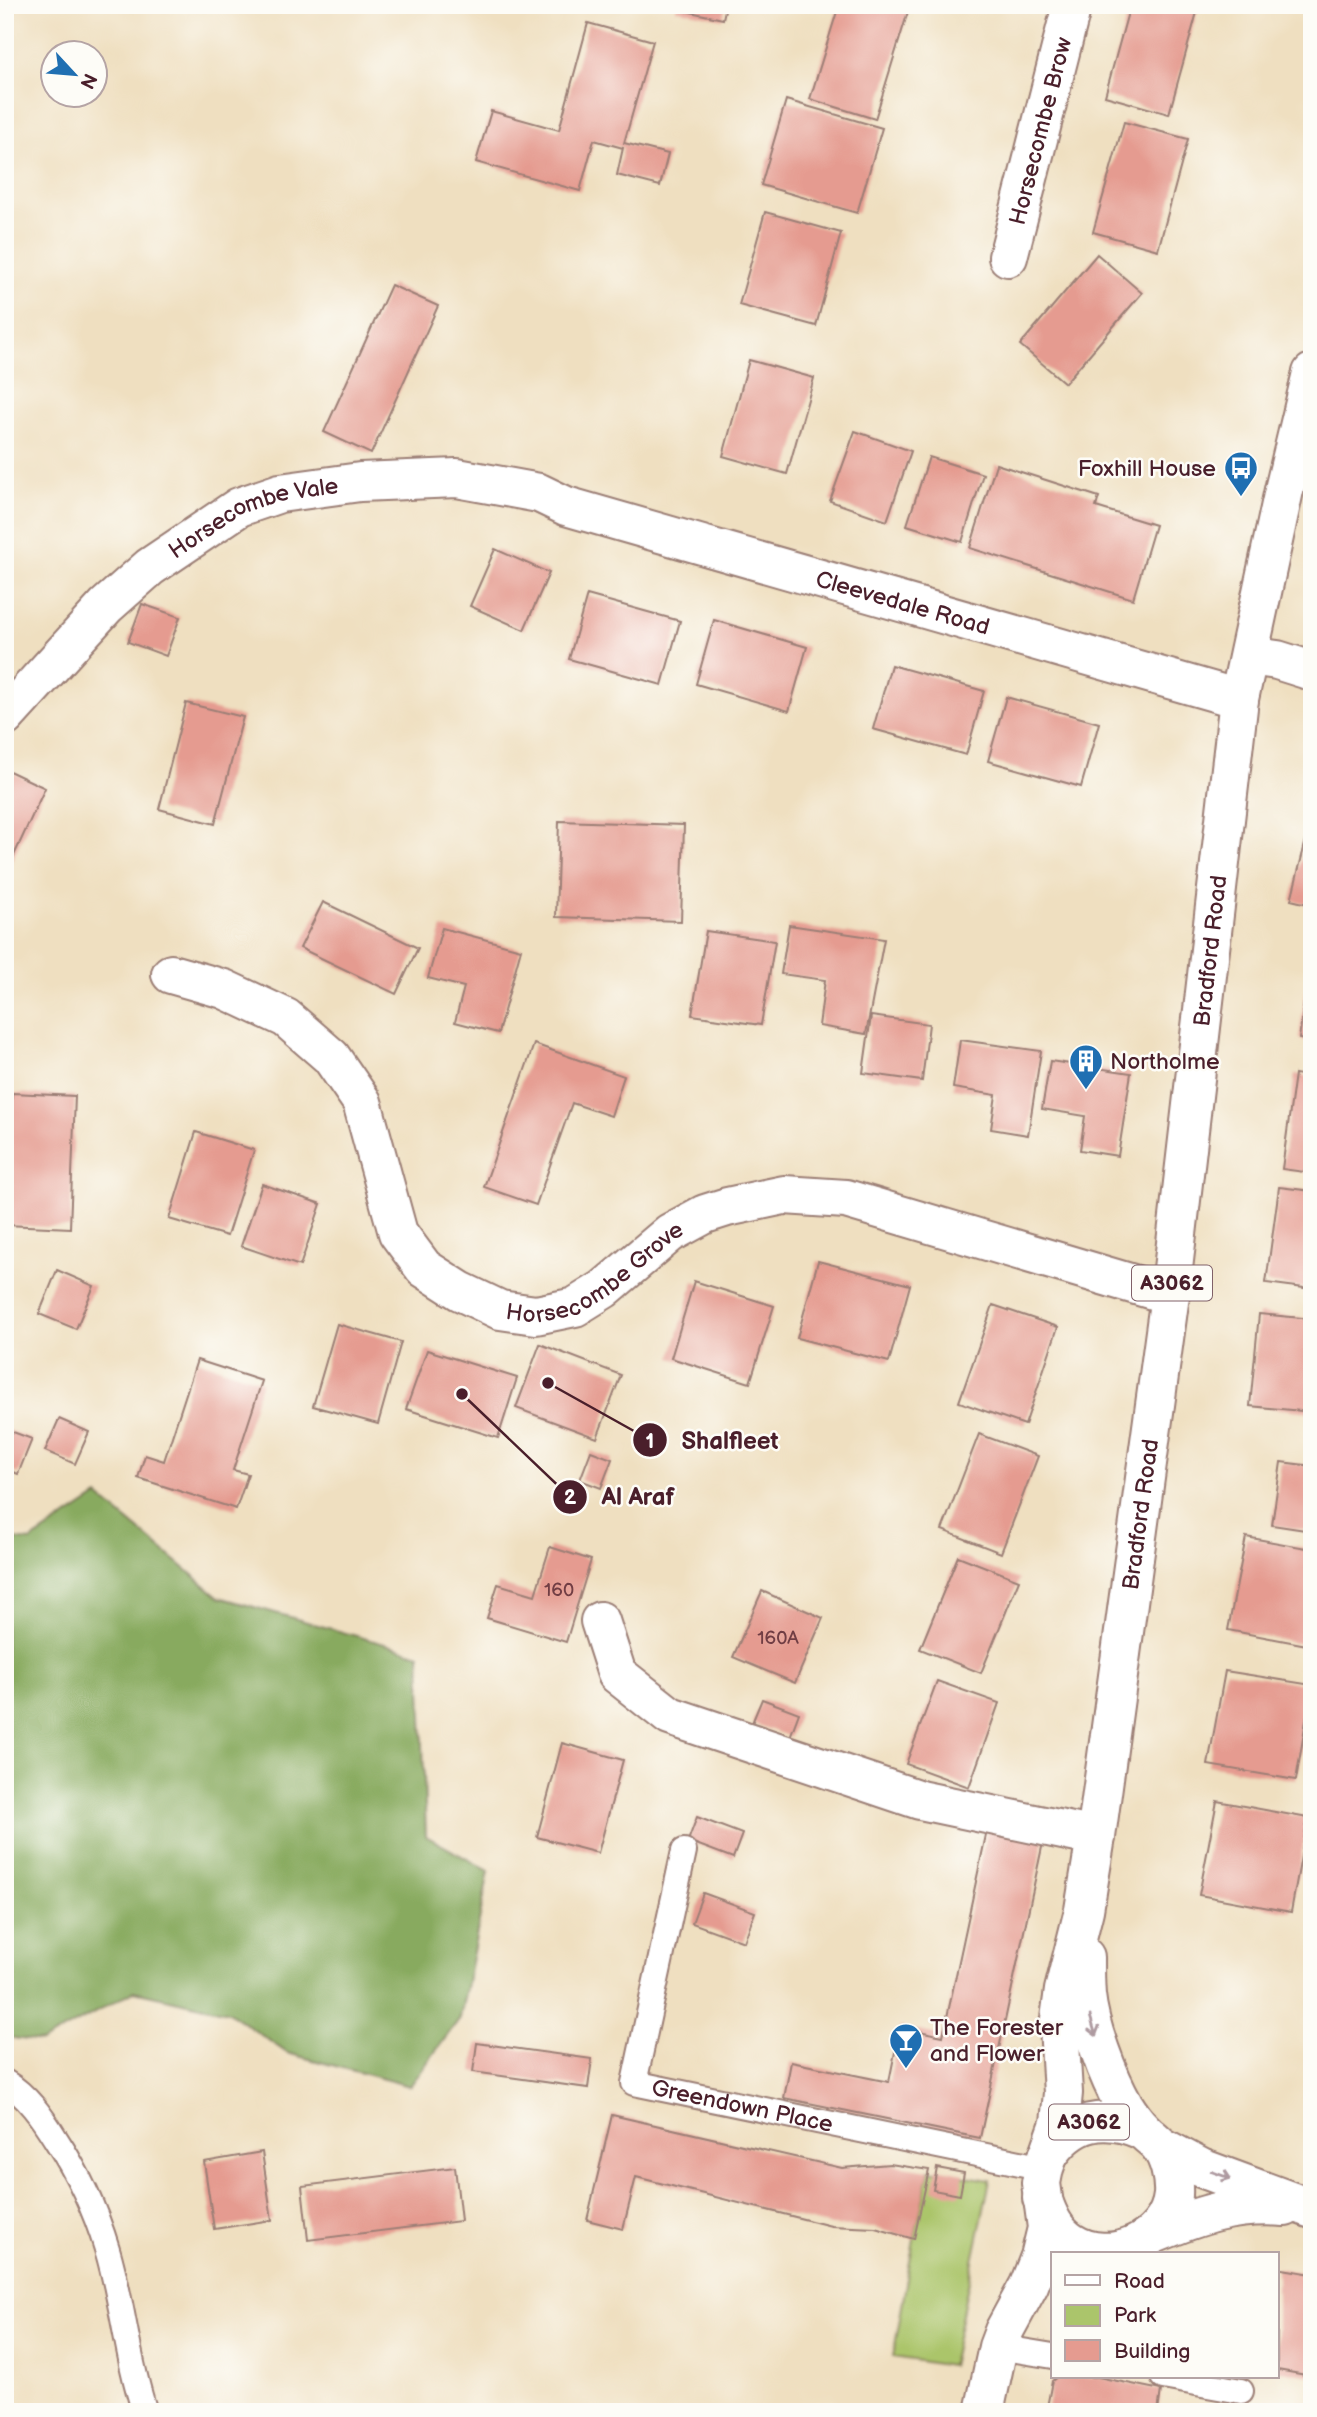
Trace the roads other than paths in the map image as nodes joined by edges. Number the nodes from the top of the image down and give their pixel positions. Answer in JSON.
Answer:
{"nodes":[{"id":1,"x":1072,"y":5,"type":"edge"},
{"id":2,"x":1008,"y":257,"type":"dead end"},
{"id":3,"x":1312,"y":373,"type":"edge"},
{"id":4,"x":566,"y":506,"type":"joint"},
{"id":5,"x":1249,"y":656,"type":"junction"},
{"id":6,"x":1312,"y":671,"type":"edge"},
{"id":7,"x":1239,"y":699,"type":"junction"},
{"id":8,"x":5,"y":717,"type":"edge"},
{"id":9,"x":172,"y":974,"type":"dead end"},
{"id":10,"x":1171,"y":1295,"type":"junction"},
{"id":11,"x":600,"y":1621,"type":"dead end"},
{"id":12,"x":1096,"y":1837,"type":"junction"},
{"id":13,"x":684,"y":1851,"type":"dead end"},
{"id":14,"x":1084,"y":1910,"type":"junction"},
{"id":15,"x":5,"y":2082,"type":"edge"},
{"id":16,"x":1151,"y":2138,"type":"junction"},
{"id":17,"x":1045,"y":2174,"type":"junction"},
{"id":18,"x":1312,"y":2209,"type":"edge"},
{"id":19,"x":1154,"y":2234,"type":"junction"},
{"id":20,"x":1097,"y":2252,"type":"edge"},
{"id":21,"x":1112,"y":2252,"type":"edge"},
{"id":22,"x":1051,"y":2302,"type":"edge"},
{"id":23,"x":1004,"y":2348,"type":"junction"},
{"id":24,"x":1051,"y":2356,"type":"edge"},
{"id":25,"x":1169,"y":2378,"type":"edge"},
{"id":26,"x":1241,"y":2391,"type":"dead end"},
{"id":27,"x":985,"y":2411,"type":"edge"},
{"id":28,"x":145,"y":2412,"type":"edge"}],
"edges":[{"from":1,"to":2,"type":"street","name":"Horsecombe Brow"},
{"from":3,"to":5,"type":"street","name":"Bradford Road","number":"A3062"},
{"from":4,"to":7,"type":"street","name":"Cleevedale Road"},
{"from":4,"to":8,"type":"street","name":"Horsecombe Vale"},
{"from":5,"to":6,"type":"street"},
{"from":5,"to":7,"type":"street","name":"Bradford Road","number":"A3062"},
{"from":7,"to":10,"type":"street","name":"Bradford Road","number":"A3062"},
{"from":9,"to":10,"type":"street","name":"Horsecombe Grove"},
{"from":10,"to":12,"type":"street","name":"Bradford Road","number":"A3062"},
{"from":11,"to":12,"type":"street"},
{"from":12,"to":14,"type":"street","name":"Bradford Road","number":"A3062"},
{"from":13,"to":17,"type":"lane","name":"Greendown Place"},
{"from":14,"to":16,"type":"street","name":"Bradford Road","number":"A3062","one_way":true},
{"from":14,"to":17,"type":"street","name":"Bradford Road","number":"A3062"},
{"from":15,"to":28,"type":"lane"},
{"from":16,"to":17,"type":"street","number":"A3062"},
{"from":16,"to":18,"type":"street","one_way":true},
{"from":16,"to":19,"type":"street","name":"Bradford Road","number":"A3062"},
{"from":17,"to":20,"type":"street"},
{"from":17,"to":23,"type":"street","name":"Bradford Road","number":"A3062"},
{"from":18,"to":19,"type":"street"},
{"from":19,"to":21,"type":"street"},
{"from":22,"to":23,"type":"street","name":"Bradford Road","number":"A3062"},
{"from":23,"to":24,"type":"lane"},
{"from":23,"to":27,"type":"street","name":"Bradford Road","number":"A3062"},
{"from":25,"to":26,"type":"lane"}]}
